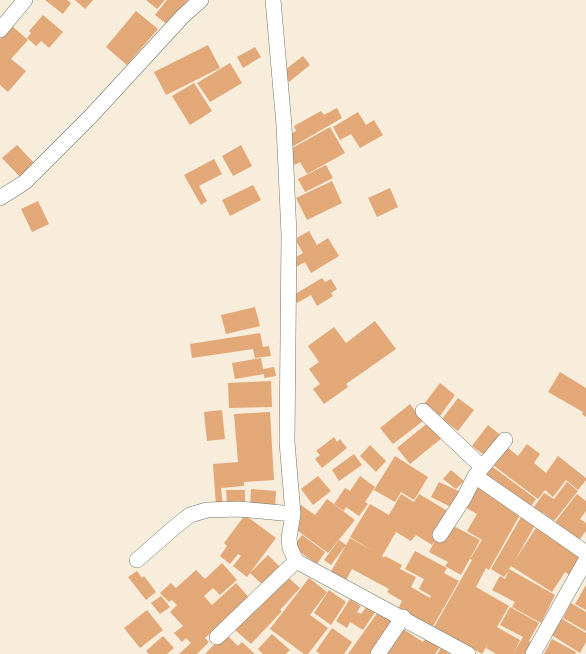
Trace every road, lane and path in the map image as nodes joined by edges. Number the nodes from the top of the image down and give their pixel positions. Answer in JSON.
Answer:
{"nodes":[{"id":1,"x":25,"y":0,"type":"edge"},
{"id":2,"x":201,"y":0,"type":"edge"},
{"id":3,"x":273,"y":0,"type":"edge"},
{"id":4,"x":0,"y":30,"type":"edge"},
{"id":5,"x":0,"y":198,"type":"edge"},
{"id":6,"x":423,"y":411,"type":"dead end"},
{"id":7,"x":505,"y":440,"type":"dead end"},
{"id":8,"x":479,"y":472,"type":"junction"},
{"id":9,"x":293,"y":514,"type":"junction"},
{"id":10,"x":440,"y":535,"type":"dead end"},
{"id":11,"x":586,"y":553,"type":"edge"},
{"id":12,"x":137,"y":560,"type":"dead end"},
{"id":13,"x":586,"y":560,"type":"edge"},
{"id":14,"x":296,"y":561,"type":"junction"},
{"id":15,"x":403,"y":618,"type":"junction"},
{"id":16,"x":217,"y":637,"type":"dead end"},
{"id":17,"x":378,"y":654,"type":"edge"},
{"id":18,"x":468,"y":654,"type":"edge"},
{"id":19,"x":533,"y":654,"type":"edge"}],
"edges":[{"from":1,"to":4,"type":"street"},
{"from":2,"to":5,"type":"street"},
{"from":3,"to":9,"type":"street"},
{"from":6,"to":8,"type":"street"},
{"from":7,"to":8,"type":"street"},
{"from":8,"to":10,"type":"street"},
{"from":8,"to":11,"type":"street"},
{"from":9,"to":12,"type":"street"},
{"from":9,"to":14,"type":"street"},
{"from":13,"to":19,"type":"street"},
{"from":14,"to":15,"type":"street"},
{"from":14,"to":16,"type":"street"},
{"from":15,"to":17,"type":"street"},
{"from":15,"to":18,"type":"street"}]}
